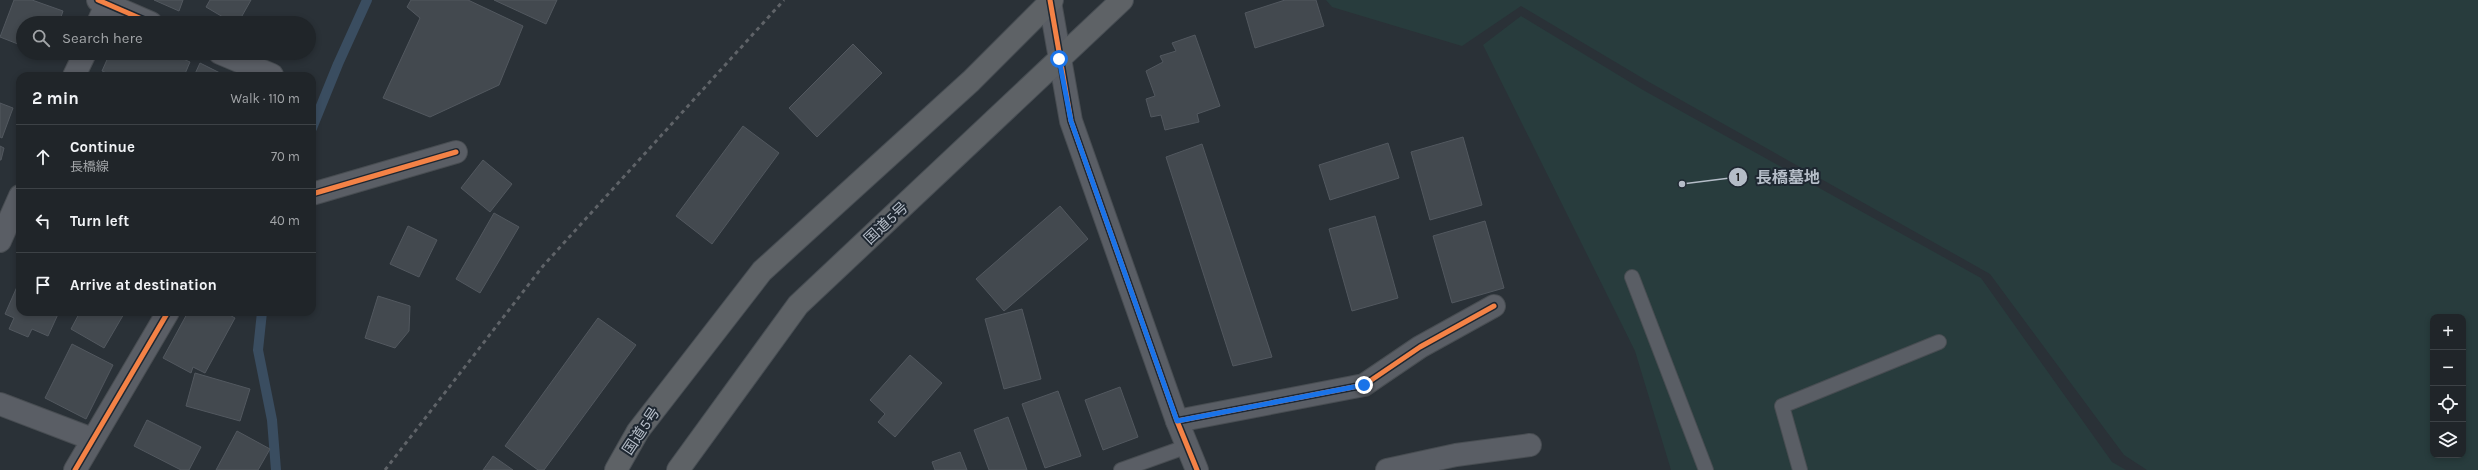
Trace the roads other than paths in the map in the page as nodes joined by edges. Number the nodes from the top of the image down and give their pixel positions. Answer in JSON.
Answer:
{"nodes":[{"id":1,"x":1122,"y":0,"type":"edge"},
{"id":2,"x":1051,"y":1,"type":"edge"},
{"id":3,"x":103,"y":7,"type":"edge"},
{"id":4,"x":130,"y":16,"type":"edge"},
{"id":5,"x":1059,"y":59,"type":"junction"},
{"id":6,"x":81,"y":60,"type":"edge"},
{"id":7,"x":237,"y":60,"type":"edge"},
{"id":8,"x":76,"y":72,"type":"edge"},
{"id":9,"x":265,"y":72,"type":"edge"},
{"id":10,"x":456,"y":152,"type":"dead end"},
{"id":11,"x":316,"y":193,"type":"edge"},
{"id":12,"x":16,"y":205,"type":"edge"},
{"id":13,"x":0,"y":241,"type":"edge"},
{"id":14,"x":1632,"y":277,"type":"dead end"},
{"id":15,"x":1494,"y":306,"type":"dead end"},
{"id":16,"x":166,"y":316,"type":"edge"},
{"id":17,"x":1939,"y":342,"type":"dead end"},
{"id":18,"x":0,"y":404,"type":"edge"},
{"id":19,"x":1177,"y":421,"type":"junction"},
{"id":20,"x":92,"y":439,"type":"junction"},
{"id":21,"x":1530,"y":445,"type":"dead end"},
{"id":22,"x":1188,"y":446,"type":"junction"},
{"id":23,"x":75,"y":470,"type":"edge"},
{"id":24,"x":616,"y":470,"type":"edge"},
{"id":25,"x":678,"y":470,"type":"edge"},
{"id":26,"x":1121,"y":470,"type":"edge"},
{"id":27,"x":1197,"y":470,"type":"edge"},
{"id":28,"x":1387,"y":470,"type":"edge"},
{"id":29,"x":1706,"y":470,"type":"edge"},
{"id":30,"x":1800,"y":470,"type":"edge"}],
"edges":[{"from":1,"to":5,"type":"highway","name":"国道5号"},
{"from":2,"to":5,"type":"street"},
{"from":2,"to":24,"type":"highway","name":"国道5号"},
{"from":3,"to":4,"type":"street"},
{"from":5,"to":19,"type":"street"},
{"from":5,"to":25,"type":"highway","name":"国道5号"},
{"from":6,"to":8,"type":"street"},
{"from":7,"to":9,"type":"street"},
{"from":10,"to":11,"type":"street"},
{"from":12,"to":13,"type":"street"},
{"from":14,"to":29,"type":"lane"},
{"from":15,"to":19,"type":"street"},
{"from":16,"to":20,"type":"street"},
{"from":17,"to":30,"type":"lane"},
{"from":18,"to":20,"type":"street"},
{"from":19,"to":22,"type":"street"},
{"from":20,"to":23,"type":"street"},
{"from":21,"to":28,"type":"street"},
{"from":22,"to":26,"type":"lane"},
{"from":22,"to":27,"type":"street"}]}
